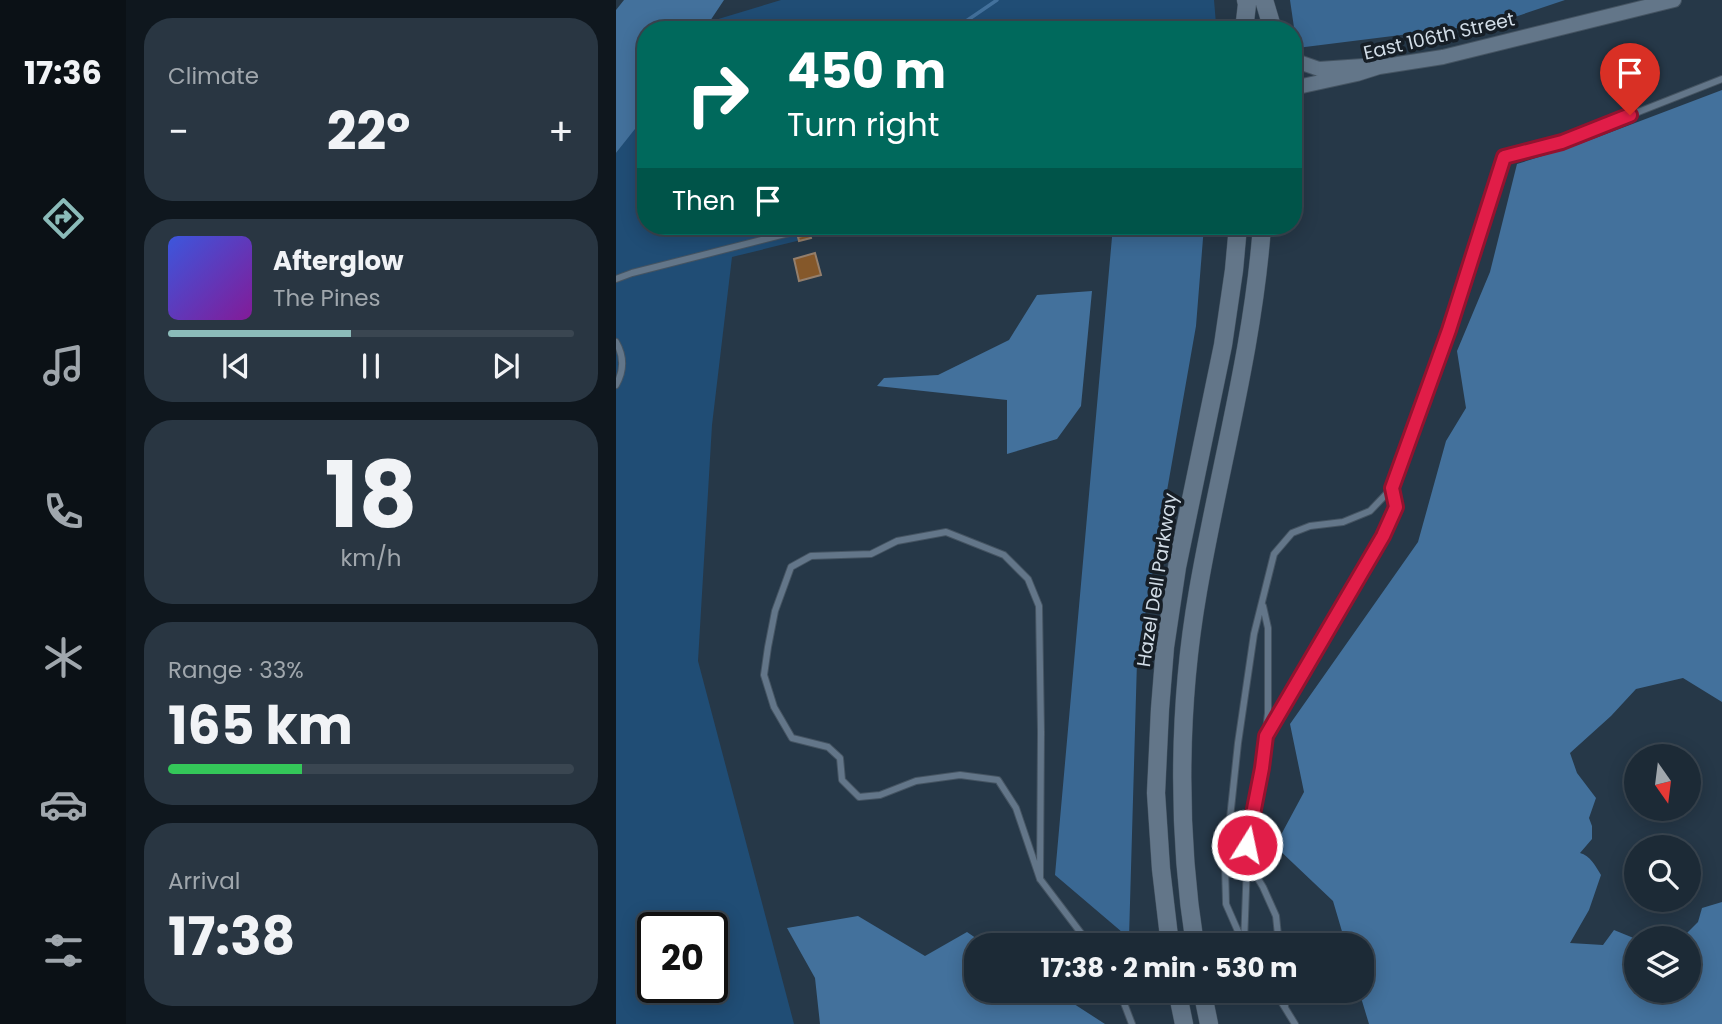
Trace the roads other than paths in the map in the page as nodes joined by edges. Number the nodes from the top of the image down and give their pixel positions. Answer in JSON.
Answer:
{"nodes":[{"id":1,"x":1246,"y":0,"type":"edge"},
{"id":2,"x":1264,"y":0,"type":"edge"},
{"id":3,"x":1674,"y":0,"type":"edge"},
{"id":4,"x":1245,"y":21,"type":"edge"},
{"id":5,"x":1270,"y":21,"type":"edge"},
{"id":6,"x":1302,"y":63,"type":"edge"},
{"id":7,"x":1379,"y":67,"type":"junction"},
{"id":8,"x":1722,"y":79,"type":"edge"},
{"id":9,"x":1302,"y":86,"type":"edge"},
{"id":10,"x":782,"y":235,"type":"edge"},
{"id":11,"x":1237,"y":235,"type":"edge"},
{"id":12,"x":1261,"y":235,"type":"edge"},
{"id":13,"x":616,"y":279,"type":"edge"},
{"id":14,"x":616,"y":342,"type":"edge"},
{"id":15,"x":616,"y":386,"type":"edge"},
{"id":16,"x":1392,"y":488,"type":"junction"},
{"id":17,"x":1262,"y":603,"type":"junction"},
{"id":18,"x":1266,"y":736,"type":"junction"},
{"id":19,"x":1247,"y":845,"type":"junction"},
{"id":20,"x":1040,"y":879,"type":"junction"},
{"id":21,"x":1081,"y":933,"type":"edge"},
{"id":22,"x":1168,"y":933,"type":"edge"},
{"id":23,"x":1194,"y":933,"type":"edge"},
{"id":24,"x":1238,"y":933,"type":"edge"},
{"id":25,"x":1244,"y":933,"type":"edge"},
{"id":26,"x":1278,"y":933,"type":"edge"},
{"id":27,"x":1124,"y":1003,"type":"edge"},
{"id":28,"x":1180,"y":1003,"type":"edge"},
{"id":29,"x":1205,"y":1003,"type":"edge"},
{"id":30,"x":1282,"y":1003,"type":"edge"},
{"id":31,"x":1284,"y":1003,"type":"edge"},
{"id":32,"x":1285,"y":1008,"type":"junction"},
{"id":33,"x":1132,"y":1024,"type":"edge"},
{"id":34,"x":1184,"y":1024,"type":"edge"},
{"id":35,"x":1209,"y":1024,"type":"edge"},
{"id":36,"x":1295,"y":1024,"type":"edge"}],
"edges":[{"from":1,"to":4,"type":"main road"},
{"from":2,"to":5,"type":"main road"},
{"from":3,"to":7,"type":"street","name":"East 106th Street"},
{"from":6,"to":7,"type":"street"},
{"from":7,"to":9,"type":"street","name":"East 106th Street"},
{"from":8,"to":16,"type":"lane"},
{"from":10,"to":13,"type":"lane"},
{"from":11,"to":22,"type":"main road","name":"Hazel Dell Parkway"},
{"from":12,"to":23,"type":"main road"},
{"from":14,"to":15,"type":"lane"},
{"from":16,"to":17,"type":"lane"},
{"from":16,"to":18,"type":"lane"},
{"from":17,"to":18,"type":"lane"},
{"from":17,"to":24,"type":"lane"},
{"from":18,"to":19,"type":"lane"},
{"from":19,"to":25,"type":"lane"},
{"from":19,"to":26,"type":"lane"},
{"from":20,"to":20,"type":"lane"},
{"from":20,"to":21,"type":"lane"},
{"from":27,"to":33,"type":"lane"},
{"from":28,"to":34,"type":"main road"},
{"from":29,"to":35,"type":"main road"},
{"from":30,"to":32,"type":"lane"},
{"from":31,"to":32,"type":"lane"},
{"from":32,"to":36,"type":"lane"}]}
